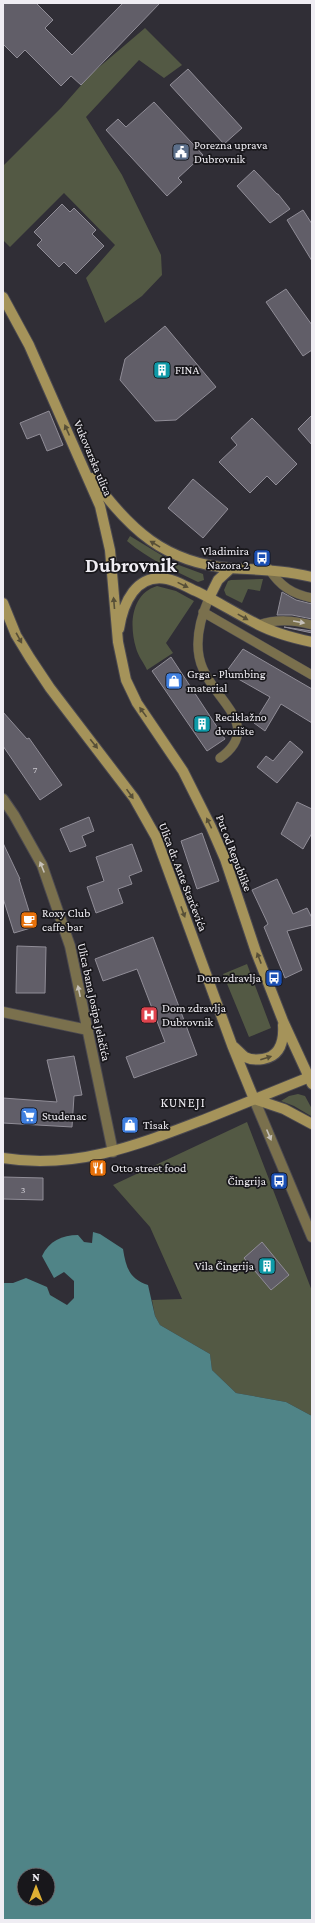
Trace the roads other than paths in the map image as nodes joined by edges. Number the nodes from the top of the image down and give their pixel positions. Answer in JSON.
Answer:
{"nodes":[{"id":1,"x":3,"y":297,"type":"edge"},
{"id":2,"x":83,"y":466,"type":"junction"},
{"id":3,"x":231,"y":568,"type":"junction"},
{"id":4,"x":268,"y":569,"type":"junction"},
{"id":5,"x":312,"y":577,"type":"edge"},
{"id":6,"x":209,"y":598,"type":"junction"},
{"id":7,"x":312,"y":598,"type":"edge"},
{"id":8,"x":3,"y":603,"type":"edge"},
{"id":9,"x":203,"y":612,"type":"junction"},
{"id":10,"x":258,"y":625,"type":"junction"},
{"id":11,"x":312,"y":625,"type":"edge"},
{"id":12,"x":118,"y":642,"type":"junction"},
{"id":13,"x":312,"y":642,"type":"edge"},
{"id":14,"x":312,"y":675,"type":"edge"},
{"id":15,"x":220,"y":758,"type":"dead end"},
{"id":16,"x":3,"y":799,"type":"edge"},
{"id":17,"x":3,"y":1012,"type":"edge"},
{"id":18,"x":283,"y":1021,"type":"junction"},
{"id":19,"x":88,"y":1030,"type":"junction"},
{"id":20,"x":232,"y":1045,"type":"junction"},
{"id":21,"x":311,"y":1079,"type":"edge"},
{"id":22,"x":254,"y":1099,"type":"junction"},
{"id":23,"x":312,"y":1124,"type":"edge"},
{"id":24,"x":113,"y":1152,"type":"junction"},
{"id":25,"x":3,"y":1158,"type":"edge"},
{"id":26,"x":312,"y":1237,"type":"edge"}],
"edges":[{"from":2,"to":1,"type":"main road","name":"Vukovarska ulica","one_way":true},
{"from":3,"to":2,"type":"main road","one_way":true},
{"from":12,"to":2,"type":"main road","name":"Vukovarska ulica","one_way":true},
{"from":3,"to":4,"type":"main road"},
{"from":3,"to":6,"type":"main road"},
{"from":4,"to":5,"type":"main road"},
{"from":4,"to":7,"type":"lane"},
{"from":6,"to":9,"type":"lane"},
{"from":6,"to":10,"type":"main road","one_way":true},
{"from":12,"to":6,"type":"main road","one_way":true},
{"from":8,"to":20,"type":"main road","name":"Ulica dr. Ante Starčevića","one_way":true},
{"from":9,"to":14,"type":"lane"},
{"from":9,"to":15,"type":"lane"},
{"from":10,"to":11,"type":"lane","one_way":true},
{"from":10,"to":13,"type":"main road"},
{"from":18,"to":12,"type":"main road","name":"Put od Republike","one_way":true},
{"from":19,"to":16,"type":"street","name":"Ulica bana Josipa Jelačića","one_way":true},
{"from":17,"to":19,"type":"street"},
{"from":20,"to":18,"type":"main road","one_way":true},
{"from":18,"to":21,"type":"main road","name":"Put od Republike"},
{"from":19,"to":24,"type":"street","name":"Ulica bana Josipa Jelačića"},
{"from":20,"to":22,"type":"main road","name":"Ulica dr. Ante Starčevića"},
{"from":21,"to":22,"type":"main road"},
{"from":22,"to":23,"type":"main road"},
{"from":22,"to":24,"type":"main road"},
{"from":22,"to":26,"type":"street","one_way":true},
{"from":24,"to":25,"type":"main road"}]}
